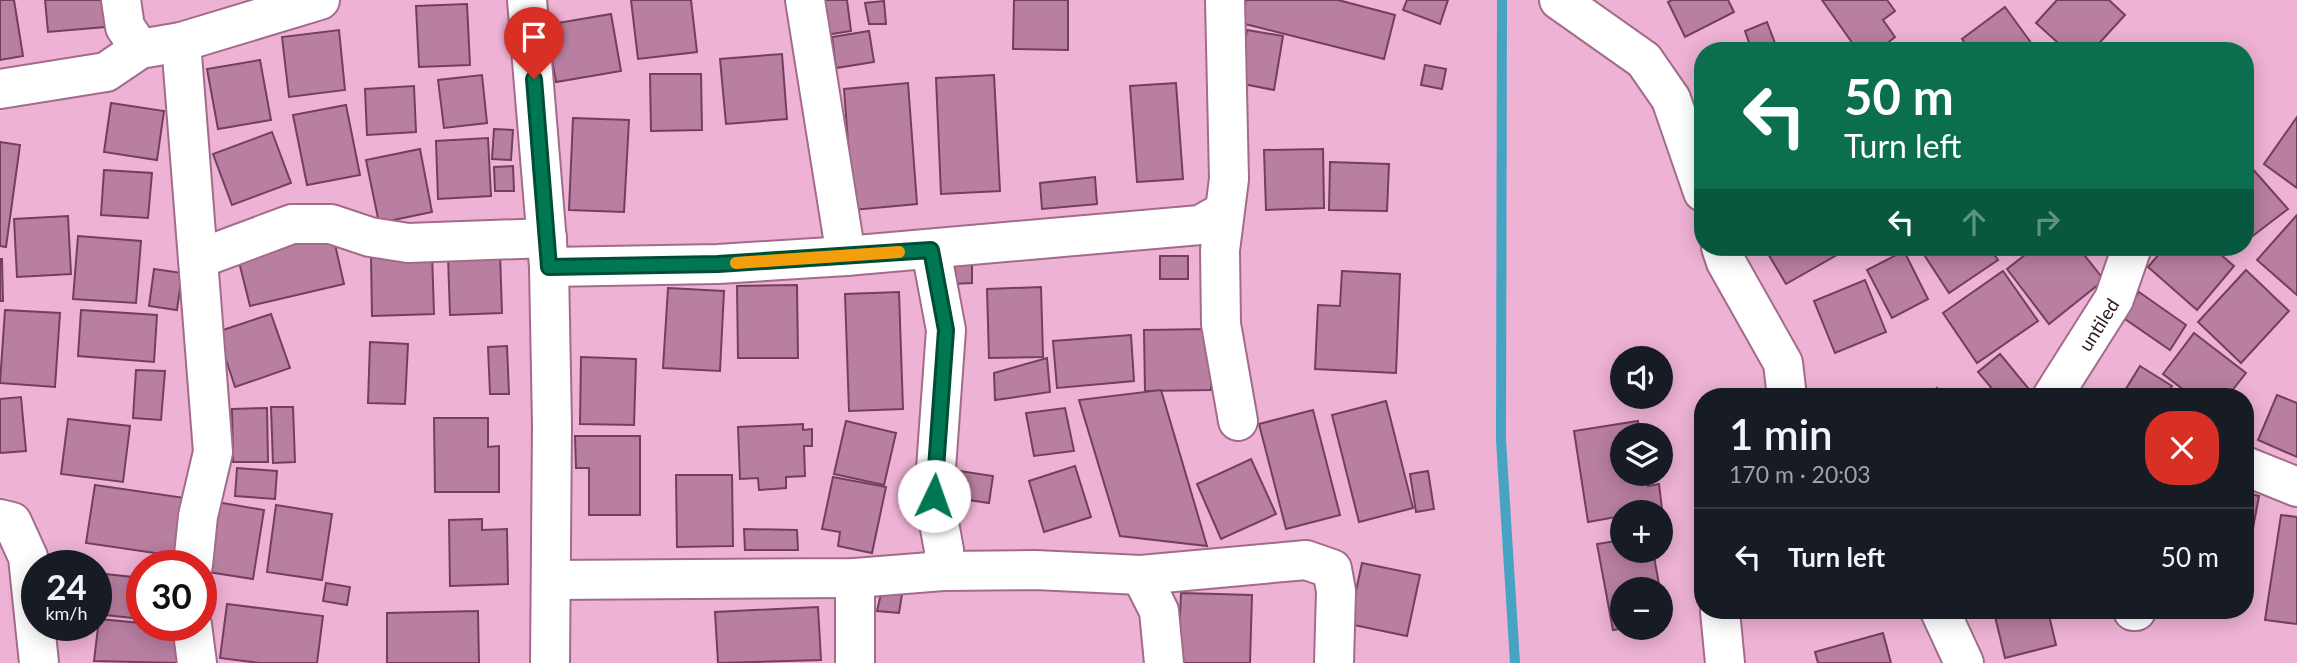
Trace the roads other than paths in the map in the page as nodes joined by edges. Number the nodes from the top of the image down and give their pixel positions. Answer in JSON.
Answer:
{"nodes":[{"id":1,"x":121,"y":0,"type":"edge"},
{"id":2,"x":320,"y":0,"type":"edge"},
{"id":3,"x":527,"y":0,"type":"edge"},
{"id":4,"x":805,"y":0,"type":"edge"},
{"id":5,"x":1225,"y":0,"type":"edge"},
{"id":6,"x":1559,"y":0,"type":"edge"},
{"id":7,"x":181,"y":42,"type":"junction"},
{"id":8,"x":140,"y":49,"type":"junction"},
{"id":9,"x":0,"y":89,"type":"edge"},
{"id":10,"x":1694,"y":166,"type":"edge"},
{"id":11,"x":1223,"y":212,"type":"junction"},
{"id":12,"x":931,"y":250,"type":"junction"},
{"id":13,"x":548,"y":253,"type":"junction"},
{"id":14,"x":846,"y":256,"type":"junction"},
{"id":15,"x":1724,"y":256,"type":"edge"},
{"id":16,"x":2129,"y":256,"type":"edge"},
{"id":17,"x":198,"y":259,"type":"junction"},
{"id":18,"x":1786,"y":388,"type":"edge"},
{"id":19,"x":2058,"y":388,"type":"edge"},
{"id":20,"x":1238,"y":421,"type":"dead end"},
{"id":21,"x":2254,"y":470,"type":"edge"},
{"id":22,"x":2297,"y":487,"type":"edge"},
{"id":23,"x":0,"y":519,"type":"edge"},
{"id":24,"x":195,"y":550,"type":"edge"},
{"id":25,"x":943,"y":571,"type":"junction"},
{"id":26,"x":1141,"y":575,"type":"junction"},
{"id":27,"x":855,"y":578,"type":"junction"},
{"id":28,"x":551,"y":580,"type":"junction"},
{"id":29,"x":1721,"y":619,"type":"edge"},
{"id":30,"x":1944,"y":619,"type":"edge"},
{"id":31,"x":194,"y":641,"type":"edge"},
{"id":32,"x":38,"y":663,"type":"edge"},
{"id":33,"x":197,"y":663,"type":"edge"},
{"id":34,"x":550,"y":663,"type":"edge"},
{"id":35,"x":855,"y":663,"type":"edge"},
{"id":36,"x":1164,"y":663,"type":"edge"},
{"id":37,"x":1334,"y":663,"type":"edge"},
{"id":38,"x":1725,"y":663,"type":"edge"},
{"id":39,"x":1964,"y":663,"type":"edge"}],
"edges":[{"from":1,"to":8,"type":"street"},
{"from":2,"to":7,"type":"street"},
{"from":3,"to":13,"type":"street"},
{"from":4,"to":14,"type":"street"},
{"from":5,"to":11,"type":"street"},
{"from":6,"to":10,"type":"street"},
{"from":7,"to":8,"type":"street"},
{"from":7,"to":17,"type":"street"},
{"from":8,"to":9,"type":"street"},
{"from":11,"to":12,"type":"street"},
{"from":11,"to":20,"type":"street"},
{"from":12,"to":14,"type":"street"},
{"from":12,"to":25,"type":"street"},
{"from":13,"to":14,"type":"street"},
{"from":13,"to":17,"type":"street"},
{"from":13,"to":28,"type":"street"},
{"from":15,"to":18,"type":"street"},
{"from":16,"to":19,"type":"street","name":"untiled"},
{"from":17,"to":24,"type":"street"},
{"from":21,"to":22,"type":"street"},
{"from":23,"to":32,"type":"street"},
{"from":25,"to":26,"type":"street"},
{"from":25,"to":27,"type":"street"},
{"from":26,"to":36,"type":"street"},
{"from":26,"to":37,"type":"street"},
{"from":27,"to":28,"type":"street"},
{"from":27,"to":35,"type":"street"},
{"from":28,"to":34,"type":"street"},
{"from":29,"to":38,"type":"street"},
{"from":30,"to":39,"type":"street"},
{"from":31,"to":33,"type":"street"}]}
